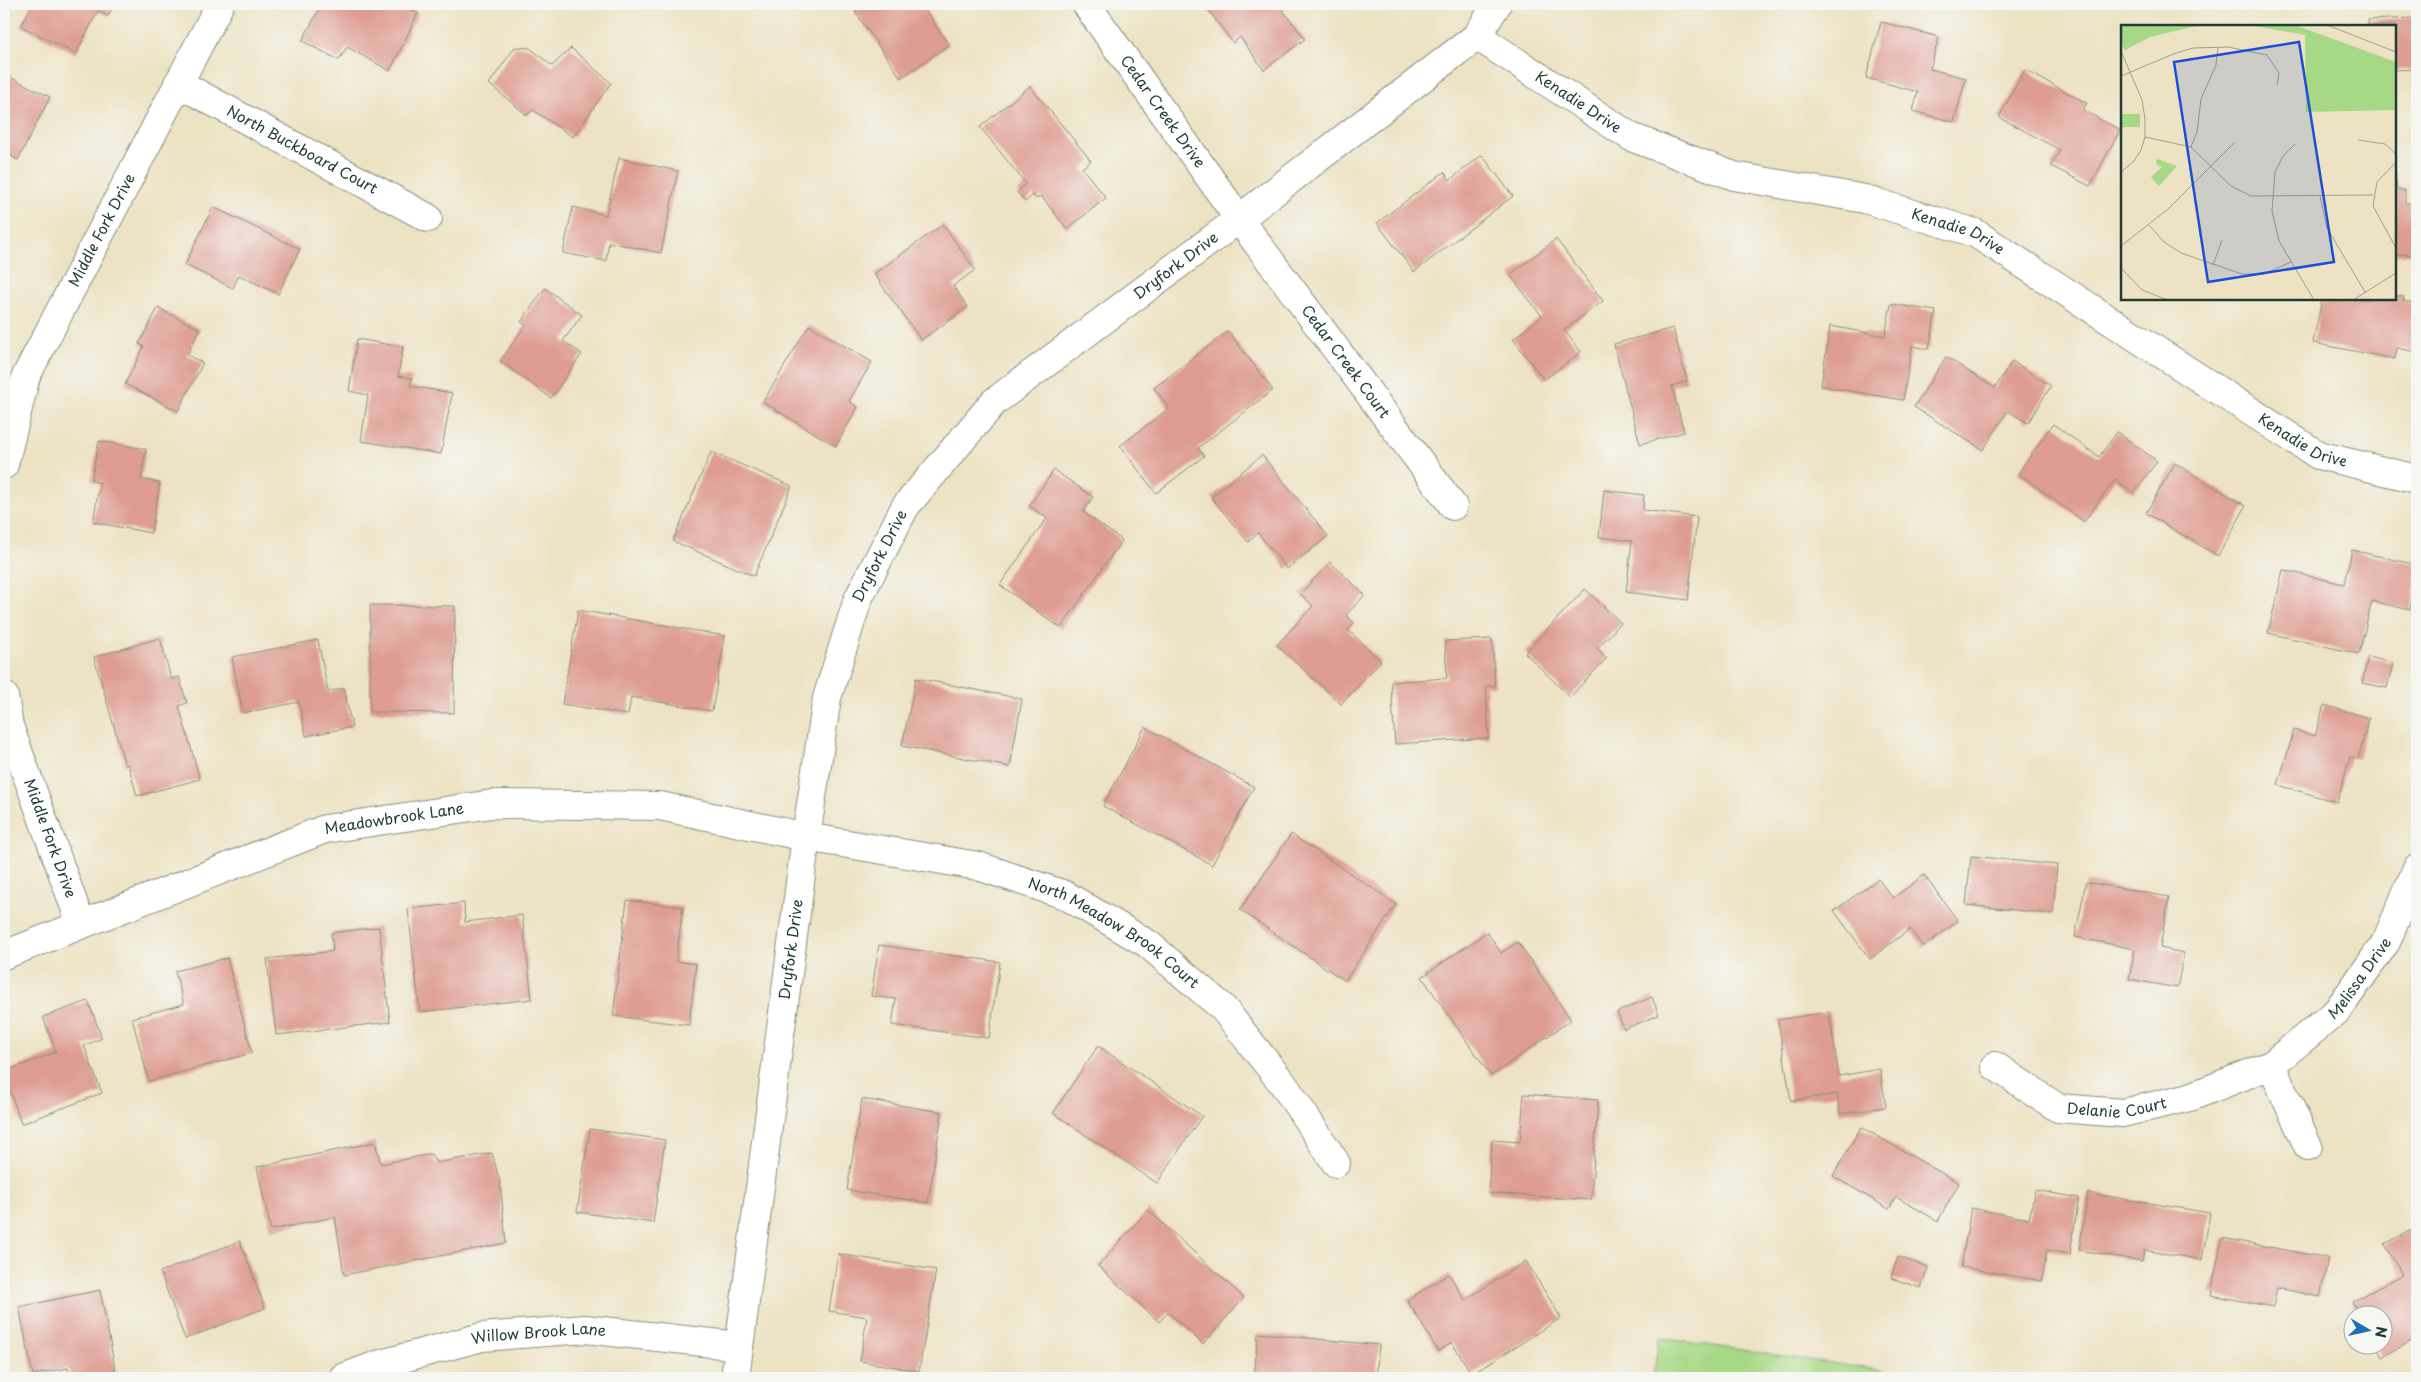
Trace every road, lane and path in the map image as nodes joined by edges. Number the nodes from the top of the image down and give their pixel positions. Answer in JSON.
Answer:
{"nodes":[{"id":1,"x":220,"y":4,"type":"edge"},
{"id":2,"x":1086,"y":4,"type":"edge"},
{"id":3,"x":1497,"y":4,"type":"edge"},
{"id":4,"x":1477,"y":36,"type":"junction"},
{"id":5,"x":178,"y":83,"type":"junction"},
{"id":6,"x":428,"y":218,"type":"dead end"},
{"id":7,"x":1240,"y":219,"type":"junction"},
{"id":8,"x":4,"y":464,"type":"edge"},
{"id":9,"x":2417,"y":479,"type":"edge"},
{"id":10,"x":1453,"y":506,"type":"dead end"},
{"id":11,"x":4,"y":696,"type":"edge"},
{"id":12,"x":806,"y":837,"type":"junction"},
{"id":13,"x":2417,"y":868,"type":"edge"},
{"id":14,"x":81,"y":924,"type":"junction"},
{"id":15,"x":4,"y":955,"type":"edge"},
{"id":16,"x":2272,"y":1064,"type":"junction"},
{"id":17,"x":1994,"y":1066,"type":"dead end"},
{"id":18,"x":2190,"y":1097,"type":"joint"},
{"id":19,"x":2308,"y":1146,"type":"dead end"},
{"id":20,"x":1336,"y":1163,"type":"dead end"},
{"id":21,"x":739,"y":1346,"type":"junction"},
{"id":22,"x":343,"y":1378,"type":"edge"},
{"id":23,"x":735,"y":1378,"type":"edge"}],
"edges":[{"from":1,"to":5,"type":"street","name":"Middle Fork Drive"},
{"from":2,"to":7,"type":"street","name":"Cedar Creek Drive"},
{"from":3,"to":4,"type":"street","name":"Dryfork Drive"},
{"from":4,"to":7,"type":"street","name":"Dryfork Drive"},
{"from":4,"to":9,"type":"street","name":"Kenadie Drive"},
{"from":5,"to":6,"type":"street","name":"North Buckboard Court"},
{"from":5,"to":8,"type":"street","name":"Middle Fork Drive"},
{"from":7,"to":10,"type":"street","name":"Cedar Creek Court"},
{"from":7,"to":12,"type":"street","name":"Dryfork Drive"},
{"from":11,"to":14,"type":"street","name":"Middle Fork Drive"},
{"from":12,"to":14,"type":"street","name":"Meadowbrook Lane"},
{"from":12,"to":20,"type":"street","name":"North Meadow Brook Court"},
{"from":12,"to":21,"type":"street","name":"Dryfork Drive"},
{"from":13,"to":16,"type":"street","name":"Melissa Drive"},
{"from":14,"to":15,"type":"street","name":"Meadowbrook Lane"},
{"from":16,"to":18,"type":"street","name":"Melissa Drive"},
{"from":16,"to":19,"type":"street"},
{"from":17,"to":18,"type":"street","name":"Delanie Court"},
{"from":21,"to":22,"type":"street","name":"Willow Brook Lane"},
{"from":21,"to":23,"type":"street","name":"Dryfork Drive"}]}
